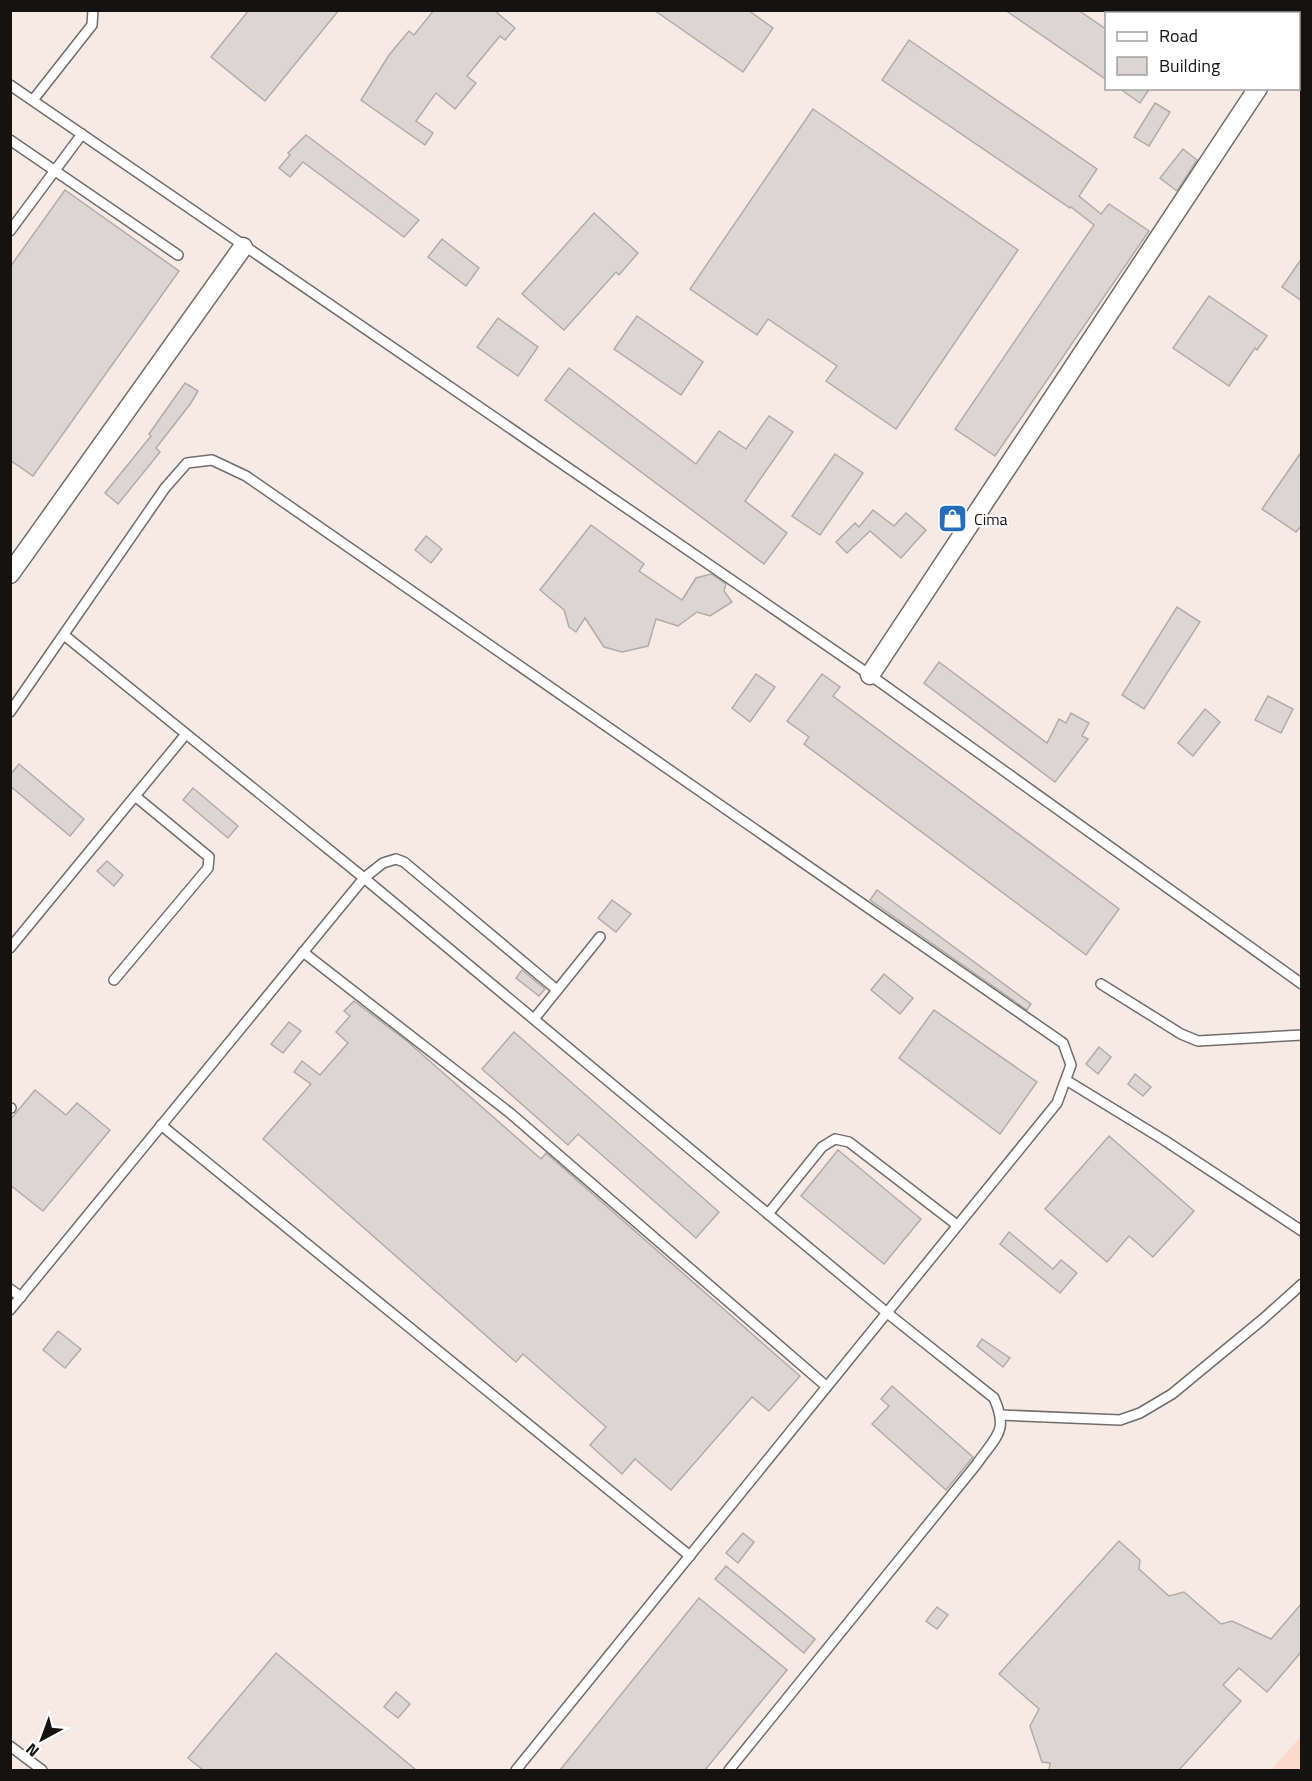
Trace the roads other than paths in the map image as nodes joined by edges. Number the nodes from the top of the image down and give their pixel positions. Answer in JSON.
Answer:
{"nodes":[{"id":1,"x":93,"y":10,"type":"edge"},
{"id":2,"x":10,"y":85,"type":"edge"},
{"id":3,"x":1257,"y":90,"type":"edge"},
{"id":4,"x":33,"y":100,"type":"junction"},
{"id":5,"x":82,"y":134,"type":"junction"},
{"id":6,"x":10,"y":140,"type":"edge"},
{"id":7,"x":55,"y":171,"type":"junction"},
{"id":8,"x":10,"y":231,"type":"edge"},
{"id":9,"x":243,"y":247,"type":"junction"},
{"id":10,"x":178,"y":255,"type":"dead end"},
{"id":11,"x":10,"y":574,"type":"edge"},
{"id":12,"x":64,"y":635,"type":"junction"},
{"id":13,"x":870,"y":675,"type":"junction"},
{"id":14,"x":10,"y":712,"type":"edge"},
{"id":15,"x":186,"y":734,"type":"junction"},
{"id":16,"x":135,"y":796,"type":"junction"},
{"id":17,"x":364,"y":878,"type":"junction"},
{"id":18,"x":14,"y":937,"type":"edge"},
{"id":19,"x":600,"y":937,"type":"dead end"},
{"id":20,"x":10,"y":948,"type":"edge"},
{"id":21,"x":303,"y":952,"type":"junction"},
{"id":22,"x":114,"y":980,"type":"dead end"},
{"id":23,"x":1101,"y":984,"type":"dead end"},
{"id":24,"x":1302,"y":984,"type":"edge"},
{"id":25,"x":557,"y":990,"type":"junction"},
{"id":26,"x":534,"y":1019,"type":"junction"},
{"id":27,"x":1302,"y":1035,"type":"edge"},
{"id":28,"x":1066,"y":1080,"type":"junction"},
{"id":29,"x":161,"y":1125,"type":"junction"},
{"id":30,"x":768,"y":1214,"type":"junction"},
{"id":31,"x":957,"y":1226,"type":"junction"},
{"id":32,"x":1302,"y":1231,"type":"edge"},
{"id":33,"x":1302,"y":1284,"type":"edge"},
{"id":34,"x":10,"y":1289,"type":"edge"},
{"id":35,"x":21,"y":1297,"type":"junction"},
{"id":36,"x":10,"y":1310,"type":"edge"},
{"id":37,"x":885,"y":1312,"type":"junction"},
{"id":38,"x":826,"y":1386,"type":"junction"},
{"id":39,"x":1001,"y":1415,"type":"junction"},
{"id":40,"x":690,"y":1556,"type":"junction"},
{"id":41,"x":10,"y":1746,"type":"edge"},
{"id":42,"x":42,"y":1770,"type":"edge"},
{"id":43,"x":516,"y":1770,"type":"edge"},
{"id":44,"x":729,"y":1770,"type":"edge"}],
"edges":[{"from":1,"to":4,"type":"lane"},
{"from":2,"to":4,"type":"lane"},
{"from":3,"to":13,"type":"street"},
{"from":4,"to":5,"type":"lane"},
{"from":5,"to":7,"type":"lane"},
{"from":5,"to":9,"type":"lane"},
{"from":6,"to":7,"type":"lane"},
{"from":7,"to":8,"type":"lane"},
{"from":7,"to":10,"type":"lane"},
{"from":9,"to":11,"type":"street"},
{"from":9,"to":13,"type":"lane"},
{"from":12,"to":14,"type":"lane"},
{"from":12,"to":15,"type":"lane"},
{"from":12,"to":28,"type":"lane"},
{"from":13,"to":24,"type":"lane"},
{"from":15,"to":16,"type":"lane"},
{"from":15,"to":17,"type":"lane"},
{"from":16,"to":18,"type":"lane"},
{"from":16,"to":22,"type":"lane"},
{"from":17,"to":21,"type":"lane"},
{"from":17,"to":25,"type":"lane"},
{"from":17,"to":26,"type":"lane"},
{"from":18,"to":20,"type":"lane"},
{"from":19,"to":25,"type":"lane"},
{"from":21,"to":29,"type":"lane"},
{"from":21,"to":38,"type":"lane"},
{"from":23,"to":27,"type":"lane"},
{"from":25,"to":26,"type":"lane"},
{"from":26,"to":30,"type":"lane"},
{"from":28,"to":31,"type":"lane"},
{"from":28,"to":32,"type":"lane"},
{"from":29,"to":35,"type":"lane"},
{"from":29,"to":40,"type":"lane"},
{"from":30,"to":31,"type":"lane"},
{"from":30,"to":37,"type":"lane"},
{"from":31,"to":37,"type":"lane"},
{"from":33,"to":39,"type":"lane"},
{"from":34,"to":35,"type":"lane"},
{"from":35,"to":36,"type":"lane"},
{"from":37,"to":38,"type":"lane"},
{"from":37,"to":39,"type":"lane"},
{"from":38,"to":40,"type":"lane"},
{"from":39,"to":44,"type":"lane"},
{"from":40,"to":43,"type":"lane"},
{"from":41,"to":42,"type":"lane"}]}
